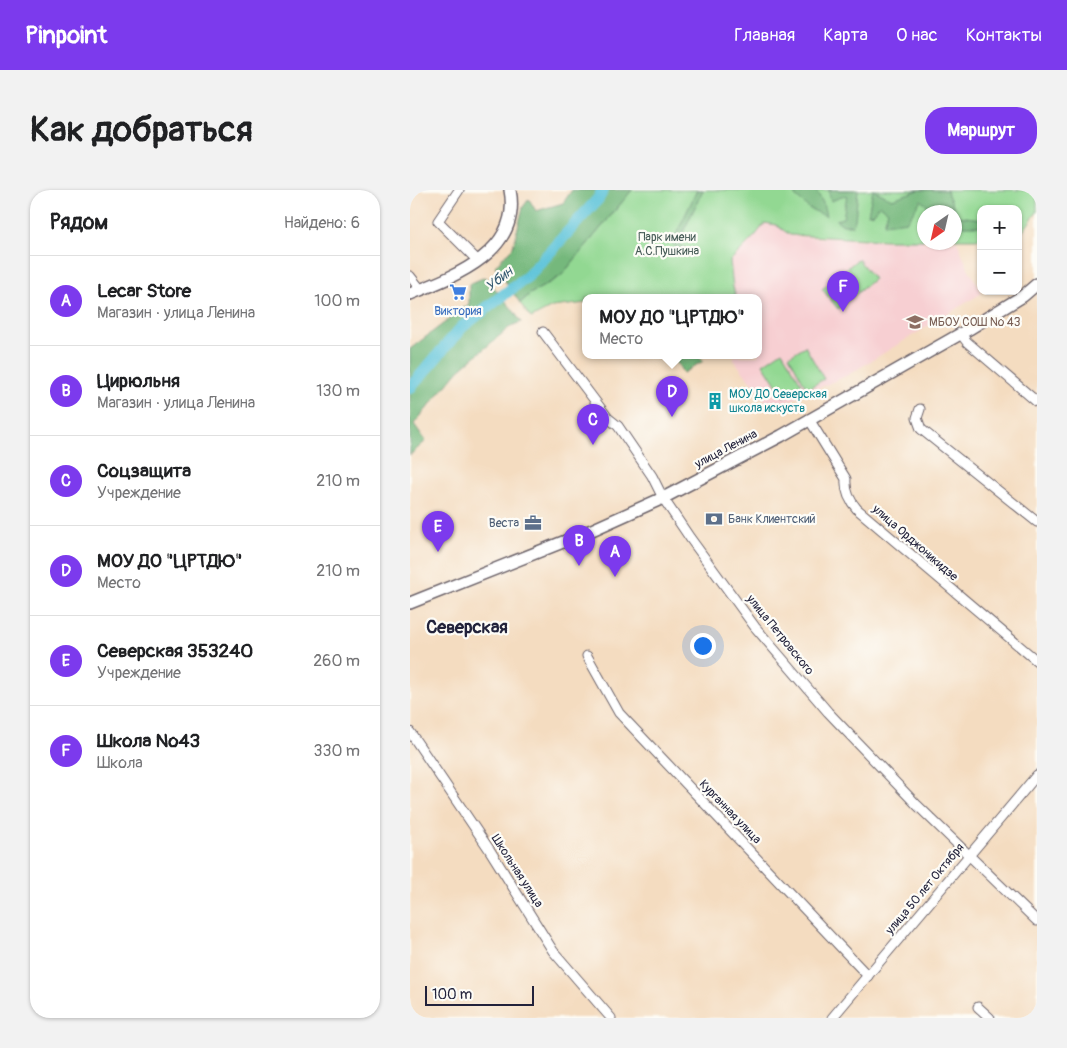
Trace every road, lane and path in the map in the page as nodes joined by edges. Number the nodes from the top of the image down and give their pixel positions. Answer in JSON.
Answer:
{"nodes":[{"id":1,"x":459,"y":190,"type":"edge"},
{"id":2,"x":510,"y":190,"type":"edge"},
{"id":3,"x":477,"y":260,"type":"junction"},
{"id":4,"x":410,"y":276,"type":"edge"},
{"id":5,"x":1037,"y":284,"type":"edge"},
{"id":6,"x":415,"y":292,"type":"edge"},
{"id":7,"x":543,"y":332,"type":"dead end"},
{"id":8,"x":961,"y":334,"type":"junction"},
{"id":9,"x":1037,"y":402,"type":"edge"},
{"id":10,"x":920,"y":409,"type":"dead end"},
{"id":11,"x":809,"y":420,"type":"junction"},
{"id":12,"x":662,"y":498,"type":"junction"},
{"id":13,"x":1037,"y":522,"type":"edge"},
{"id":14,"x":410,"y":603,"type":"edge"},
{"id":15,"x":587,"y":656,"type":"dead end"},
{"id":16,"x":1037,"y":661,"type":"edge"},
{"id":17,"x":410,"y":732,"type":"edge"},
{"id":18,"x":1037,"y":775,"type":"edge"},
{"id":19,"x":969,"y":856,"type":"junction"},
{"id":20,"x":1037,"y":921,"type":"edge"},
{"id":21,"x":868,"y":976,"type":"junction"},
{"id":22,"x":978,"y":1007,"type":"dead end"},
{"id":23,"x":611,"y":1018,"type":"edge"},
{"id":24,"x":832,"y":1018,"type":"edge"},
{"id":25,"x":990,"y":1018,"type":"edge"}],
"edges":[{"from":1,"to":3,"type":"street"},
{"from":2,"to":3,"type":"street"},
{"from":3,"to":6,"type":"street"},
{"from":4,"to":6,"type":"street"},
{"from":5,"to":8,"type":"street","name":"улица Ленина"},
{"from":7,"to":12,"type":"street","name":"улица Петровского"},
{"from":8,"to":9,"type":"street"},
{"from":8,"to":11,"type":"street","name":"улица Ленина"},
{"from":10,"to":13,"type":"street"},
{"from":11,"to":12,"type":"street","name":"улица Ленина"},
{"from":11,"to":16,"type":"street","name":"улица Орджоникидзе"},
{"from":12,"to":14,"type":"street","name":"улица Ленина"},
{"from":12,"to":19,"type":"street","name":"улица Петровского"},
{"from":15,"to":21,"type":"street","name":"Курганная улица"},
{"from":17,"to":23,"type":"street","name":"Школьная улица"},
{"from":18,"to":19,"type":"street","name":"улица 50 лет Октября"},
{"from":19,"to":20,"type":"street","name":"улица Петровского"},
{"from":19,"to":21,"type":"street","name":"улица 50 лет Октября"},
{"from":21,"to":24,"type":"street","name":"улица 50 лет Октября"},
{"from":22,"to":25,"type":"street"}]}
